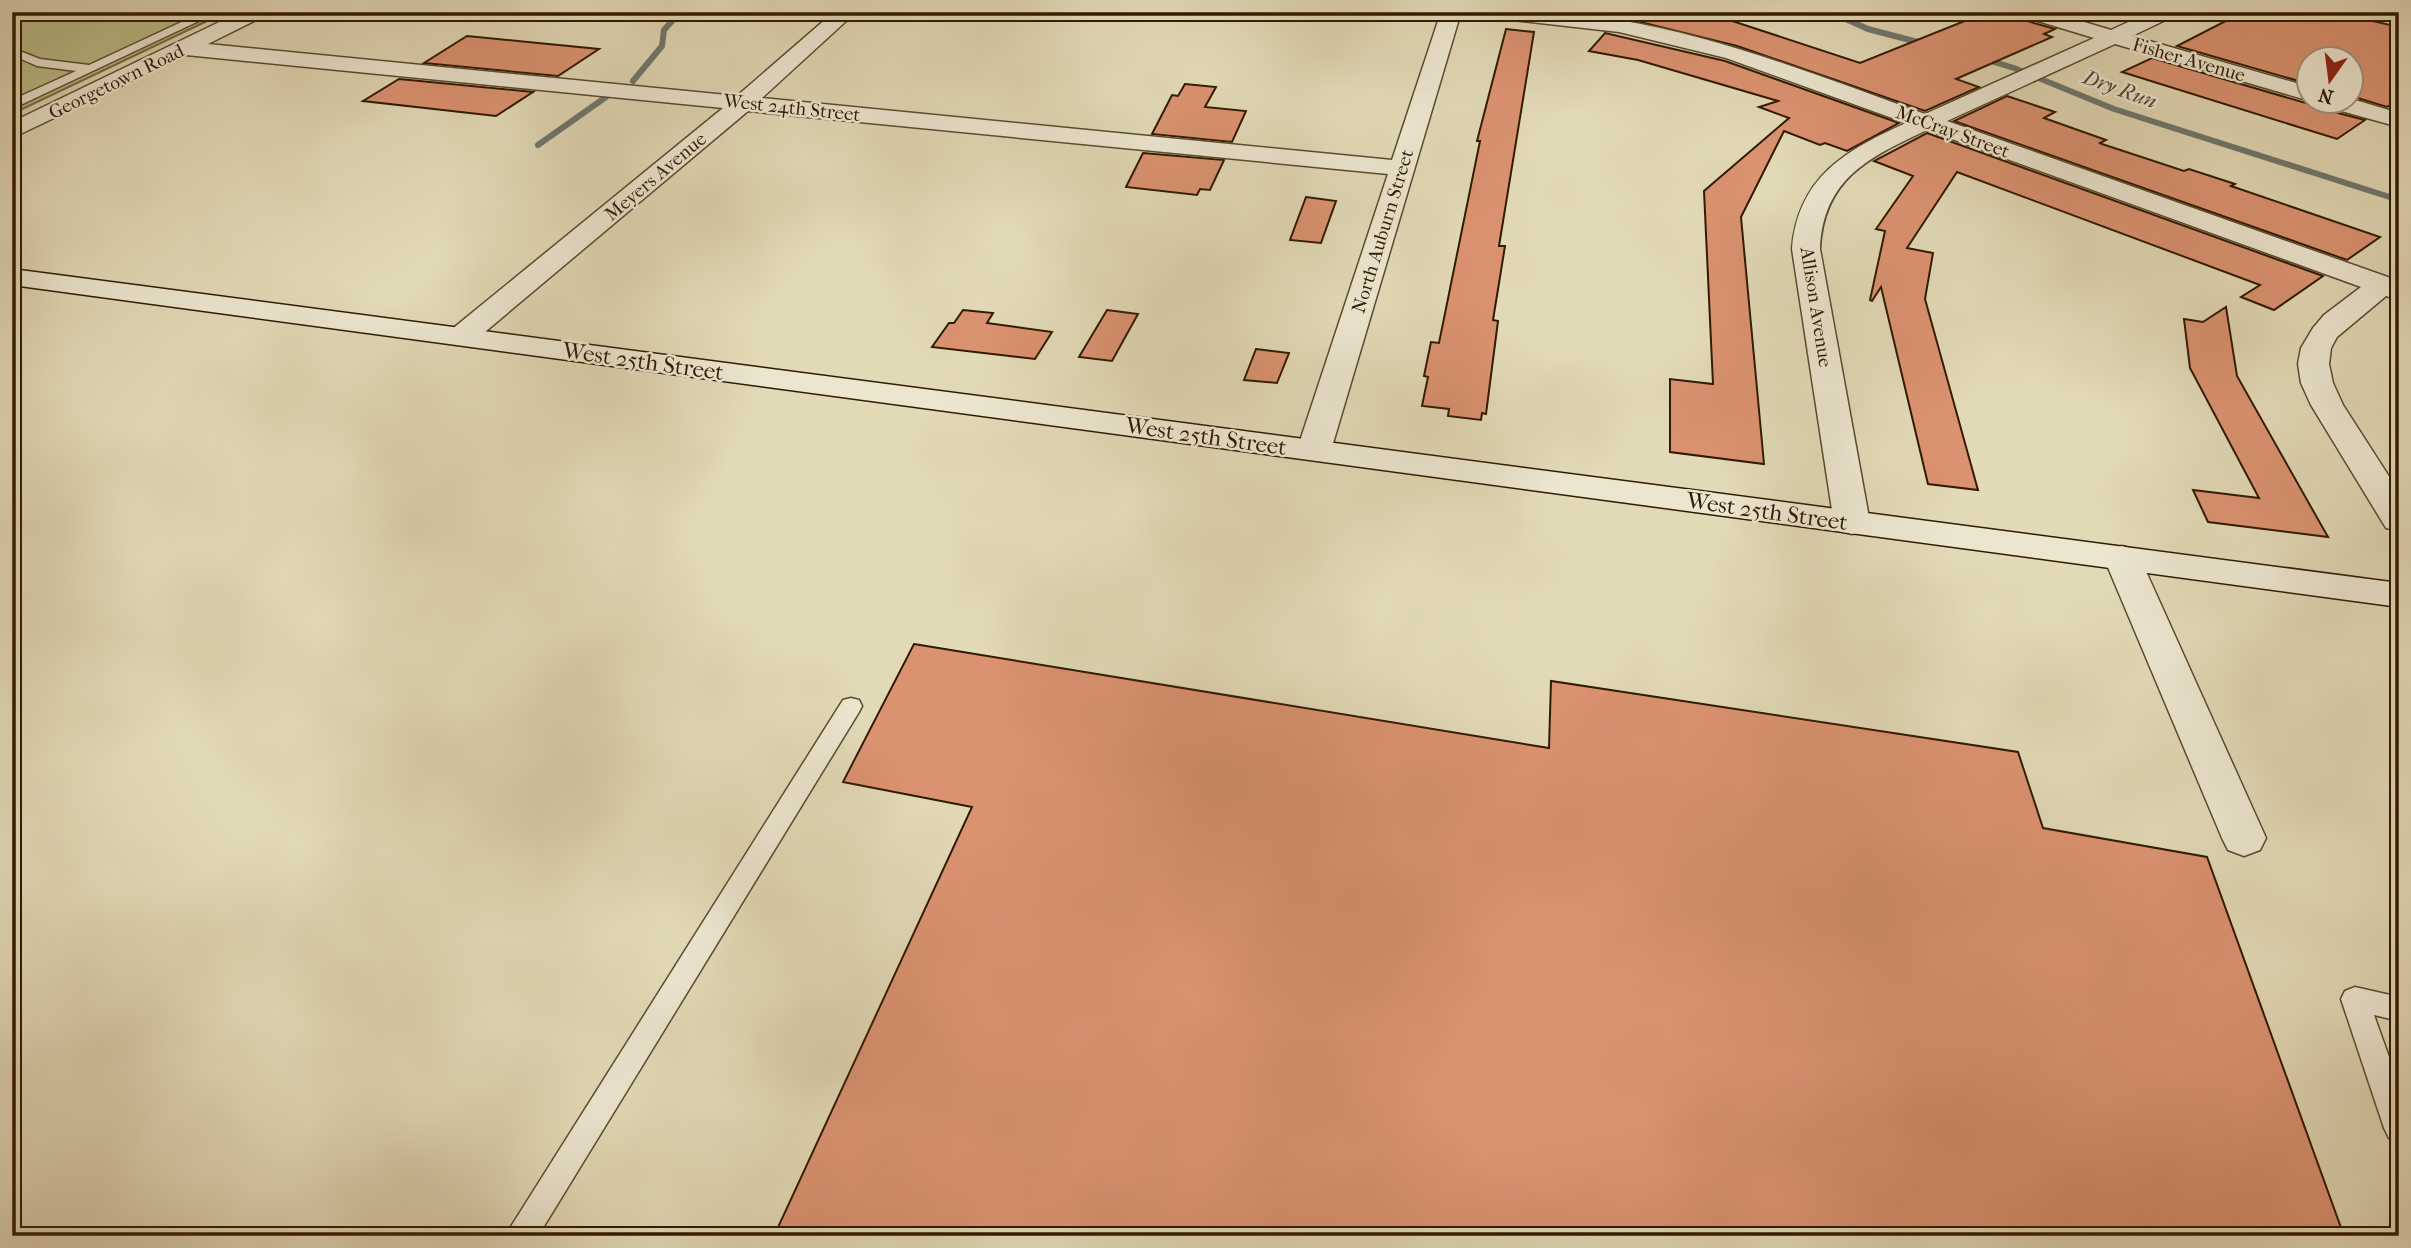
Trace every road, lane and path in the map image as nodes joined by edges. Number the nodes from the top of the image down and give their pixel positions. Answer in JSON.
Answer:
{"nodes":[{"id":1,"x":213,"y":12,"type":"edge"},
{"id":2,"x":257,"y":12,"type":"edge"},
{"id":3,"x":846,"y":12,"type":"edge"},
{"id":4,"x":1451,"y":12,"type":"edge"},
{"id":5,"x":1496,"y":12,"type":"edge"},
{"id":6,"x":2028,"y":12,"type":"edge"},
{"id":7,"x":2167,"y":12,"type":"edge"},
{"id":8,"x":2113,"y":37,"type":"junction"},
{"id":9,"x":183,"y":48,"type":"junction"},
{"id":10,"x":12,"y":51,"type":"edge"},
{"id":11,"x":90,"y":69,"type":"junction"},
{"id":12,"x":2296,"y":90,"type":"edge"},
{"id":13,"x":744,"y":102,"type":"junction"},
{"id":14,"x":12,"y":105,"type":"edge"},
{"id":15,"x":2366,"y":111,"type":"edge"},
{"id":16,"x":2399,"y":120,"type":"edge"},
{"id":17,"x":1927,"y":121,"type":"junction"},
{"id":18,"x":12,"y":131,"type":"edge"},
{"id":19,"x":1401,"y":168,"type":"junction"},
{"id":20,"x":12,"y":277,"type":"edge"},
{"id":21,"x":2390,"y":288,"type":"edge"},
{"id":22,"x":462,"y":337,"type":"junction"},
{"id":23,"x":1314,"y":450,"type":"junction"},
{"id":24,"x":2399,"y":520,"type":"edge"},
{"id":25,"x":1852,"y":523,"type":"junction"},
{"id":26,"x":2122,"y":558,"type":"junction"},
{"id":27,"x":2399,"y":595,"type":"edge"},
{"id":28,"x":851,"y":706,"type":"dead end"},
{"id":29,"x":2244,"y":838,"type":"dead end"},
{"id":30,"x":2399,"y":1009,"type":"edge"},
{"id":31,"x":2399,"y":1128,"type":"edge"},
{"id":32,"x":520,"y":1236,"type":"edge"}],
"edges":[{"from":1,"to":11,"type":"lane"},
{"from":2,"to":9,"type":"street","name":"Georgetown Road"},
{"from":3,"to":13,"type":"street","name":"Meyers Avenue"},
{"from":4,"to":19,"type":"street","name":"North Auburn Street"},
{"from":5,"to":17,"type":"street","name":"McCray Street"},
{"from":6,"to":8,"type":"street","name":"Fisher Avenue"},
{"from":7,"to":8,"type":"street","name":"Allison Avenue"},
{"from":8,"to":12,"type":"street","name":"Fisher Avenue"},
{"from":8,"to":17,"type":"street","name":"Allison Avenue"},
{"from":9,"to":13,"type":"street","name":"West 24th Street"},
{"from":9,"to":18,"type":"street","name":"Georgetown Road"},
{"from":10,"to":11,"type":"lane"},
{"from":11,"to":14,"type":"lane"},
{"from":13,"to":19,"type":"street","name":"West 24th Street"},
{"from":13,"to":22,"type":"street","name":"Meyers Avenue"},
{"from":15,"to":16,"type":"street"},
{"from":17,"to":21,"type":"street","name":"McCray Street"},
{"from":17,"to":25,"type":"street","name":"Allison Avenue"},
{"from":19,"to":23,"type":"street","name":"North Auburn Street"},
{"from":20,"to":22,"type":"street","name":"West 25th Street"},
{"from":21,"to":24,"type":"street"},
{"from":22,"to":23,"type":"street","name":"West 25th Street"},
{"from":23,"to":25,"type":"street","name":"West 25th Street"},
{"from":25,"to":26,"type":"street","name":"West 25th Street"},
{"from":26,"to":27,"type":"street","name":"West 25th Street"},
{"from":26,"to":29,"type":"street"},
{"from":28,"to":32,"type":"lane"},
{"from":30,"to":31,"type":"lane"}]}
